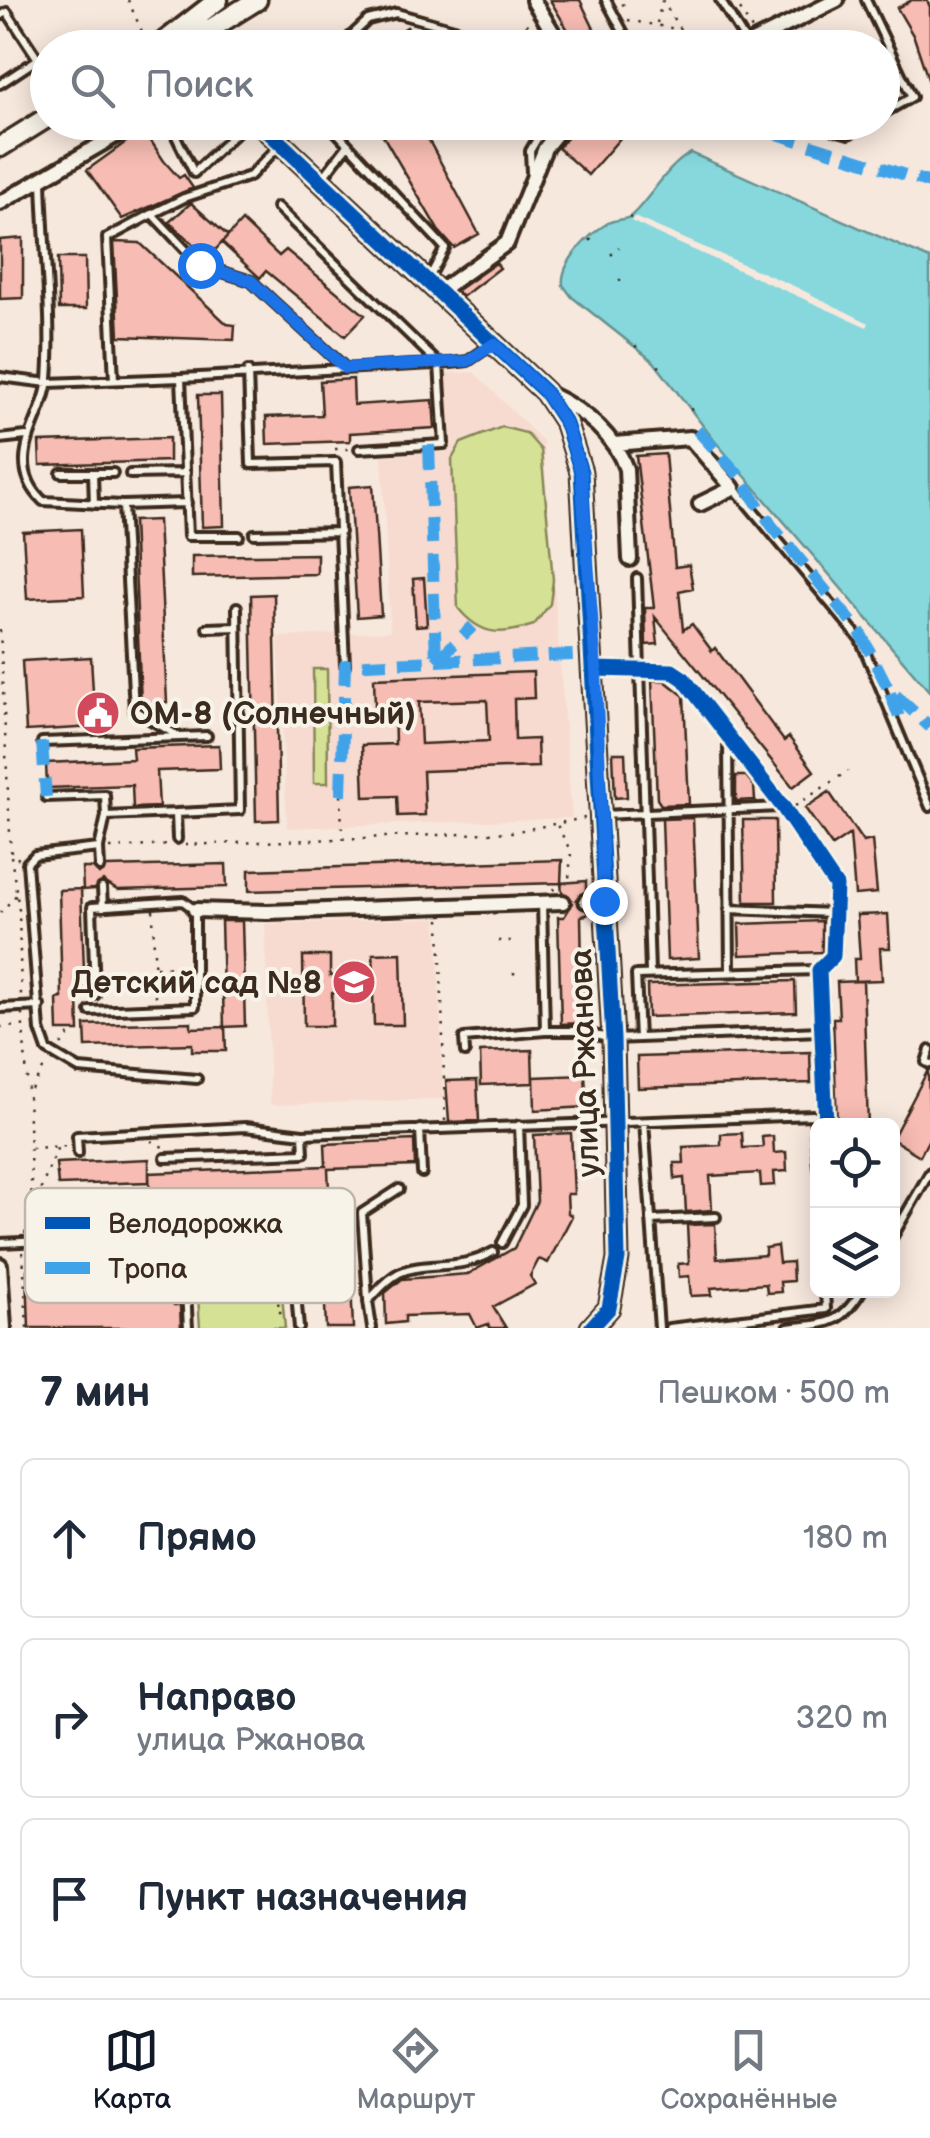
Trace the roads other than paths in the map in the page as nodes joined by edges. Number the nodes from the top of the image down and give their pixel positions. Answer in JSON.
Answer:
{"nodes":[{"id":1,"x":258,"y":0,"type":"edge"},
{"id":2,"x":533,"y":0,"type":"edge"},
{"id":3,"x":606,"y":0,"type":"edge"},
{"id":4,"x":720,"y":0,"type":"edge"},
{"id":5,"x":837,"y":0,"type":"edge"},
{"id":6,"x":866,"y":0,"type":"edge"},
{"id":7,"x":215,"y":1,"type":"edge"},
{"id":8,"x":0,"y":16,"type":"edge"},
{"id":9,"x":189,"y":30,"type":"edge"},
{"id":10,"x":208,"y":30,"type":"edge"},
{"id":11,"x":357,"y":30,"type":"edge"},
{"id":12,"x":459,"y":30,"type":"edge"},
{"id":13,"x":550,"y":30,"type":"edge"},
{"id":14,"x":622,"y":30,"type":"edge"},
{"id":15,"x":740,"y":30,"type":"edge"},
{"id":16,"x":776,"y":30,"type":"edge"},
{"id":17,"x":880,"y":30,"type":"edge"},
{"id":18,"x":30,"y":47,"type":"edge"},
{"id":19,"x":30,"y":64,"type":"edge"},
{"id":20,"x":900,"y":72,"type":"edge"},
{"id":21,"x":0,"y":84,"type":"edge"},
{"id":22,"x":900,"y":104,"type":"edge"},
{"id":23,"x":30,"y":129,"type":"edge"},
{"id":24,"x":107,"y":140,"type":"edge"},
{"id":25,"x":178,"y":140,"type":"edge"},
{"id":26,"x":228,"y":140,"type":"edge"},
{"id":27,"x":276,"y":140,"type":"edge"},
{"id":28,"x":343,"y":140,"type":"edge"},
{"id":29,"x":536,"y":140,"type":"edge"},
{"id":30,"x":551,"y":140,"type":"edge"},
{"id":31,"x":280,"y":144,"type":"junction"},
{"id":32,"x":348,"y":145,"type":"junction"},
{"id":33,"x":0,"y":148,"type":"edge"},
{"id":34,"x":42,"y":177,"type":"junction"},
{"id":35,"x":320,"y":182,"type":"junction"},
{"id":36,"x":532,"y":185,"type":"junction"},
{"id":37,"x":0,"y":203,"type":"edge"},
{"id":38,"x":278,"y":207,"type":"dead end"},
{"id":39,"x":152,"y":214,"type":"junction"},
{"id":40,"x":432,"y":287,"type":"junction"},
{"id":41,"x":494,"y":344,"type":"junction"},
{"id":42,"x":439,"y":364,"type":"junction"},
{"id":43,"x":345,"y":368,"type":"junction"},
{"id":44,"x":248,"y":371,"type":"junction"},
{"id":45,"x":0,"y":377,"type":"edge"},
{"id":46,"x":181,"y":378,"type":"junction"},
{"id":47,"x":114,"y":380,"type":"junction"},
{"id":48,"x":48,"y":383,"type":"junction"},
{"id":49,"x":545,"y":392,"type":"junction"},
{"id":50,"x":26,"y":436,"type":"junction"},
{"id":51,"x":0,"y":439,"type":"edge"},
{"id":52,"x":614,"y":444,"type":"junction"},
{"id":53,"x":359,"y":449,"type":"road end"},
{"id":54,"x":93,"y":472,"type":"junction"},
{"id":55,"x":61,"y":473,"type":"dead end"},
{"id":56,"x":113,"y":473,"type":"dead end"},
{"id":57,"x":186,"y":473,"type":"junction"},
{"id":58,"x":130,"y":474,"type":"dead end"},
{"id":59,"x":733,"y":488,"type":"junction"},
{"id":60,"x":187,"y":503,"type":"junction"},
{"id":61,"x":94,"y":504,"type":"junction"},
{"id":62,"x":124,"y":504,"type":"junction"},
{"id":63,"x":700,"y":504,"type":"dead end"},
{"id":64,"x":340,"y":532,"type":"junction"},
{"id":65,"x":254,"y":534,"type":"dead end"},
{"id":66,"x":239,"y":536,"type":"dead end"},
{"id":67,"x":630,"y":559,"type":"dead end"},
{"id":68,"x":637,"y":578,"type":"dead end"},
{"id":69,"x":237,"y":607,"type":"dead end"},
{"id":70,"x":237,"y":627,"type":"junction"},
{"id":71,"x":207,"y":628,"type":"dead end"},
{"id":72,"x":345,"y":665,"type":"dead end"},
{"id":73,"x":638,"y":668,"type":"junction"},
{"id":74,"x":596,"y":669,"type":"junction"},
{"id":75,"x":728,"y":735,"type":"junction"},
{"id":76,"x":178,"y":736,"type":"junction"},
{"id":77,"x":207,"y":736,"type":"dead end"},
{"id":78,"x":42,"y":742,"type":"dead end"},
{"id":79,"x":46,"y":797,"type":"dead end"},
{"id":80,"x":788,"y":807,"type":"junction"},
{"id":81,"x":930,"y":807,"type":"edge"},
{"id":82,"x":729,"y":809,"type":"junction"},
{"id":83,"x":645,"y":812,"type":"junction"},
{"id":84,"x":176,"y":814,"type":"junction"},
{"id":85,"x":601,"y":815,"type":"junction"},
{"id":86,"x":106,"y":816,"type":"junction"},
{"id":87,"x":177,"y":839,"type":"dead end"},
{"id":88,"x":99,"y":848,"type":"junction"},
{"id":89,"x":100,"y":867,"type":"dead end"},
{"id":90,"x":102,"y":888,"type":"dead end"},
{"id":91,"x":542,"y":902,"type":"junction"},
{"id":92,"x":563,"y":902,"type":"dead end"},
{"id":93,"x":103,"y":907,"type":"junction"},
{"id":94,"x":729,"y":909,"type":"junction"},
{"id":95,"x":195,"y":910,"type":"junction"},
{"id":96,"x":838,"y":914,"type":"junction"},
{"id":97,"x":820,"y":970,"type":"junction"},
{"id":98,"x":650,"y":972,"type":"junction"},
{"id":99,"x":730,"y":972,"type":"junction"},
{"id":100,"x":95,"y":995,"type":"dead end"},
{"id":101,"x":40,"y":1006,"type":"junction"},
{"id":102,"x":0,"y":1008,"type":"edge"},
{"id":103,"x":90,"y":1010,"type":"dead end"},
{"id":104,"x":545,"y":1031,"type":"junction"},
{"id":105,"x":822,"y":1031,"type":"junction"},
{"id":106,"x":639,"y":1038,"type":"junction"},
{"id":107,"x":613,"y":1039,"type":"junction"},
{"id":108,"x":930,"y":1050,"type":"edge"},
{"id":109,"x":464,"y":1052,"type":"dead end"},
{"id":110,"x":930,"y":1064,"type":"edge"},
{"id":111,"x":197,"y":1079,"type":"dead end"},
{"id":112,"x":814,"y":1118,"type":"edge"},
{"id":113,"x":826,"y":1118,"type":"edge"},
{"id":114,"x":615,"y":1121,"type":"junction"},
{"id":115,"x":644,"y":1122,"type":"junction"},
{"id":116,"x":519,"y":1124,"type":"junction"},
{"id":117,"x":420,"y":1129,"type":"junction"},
{"id":118,"x":304,"y":1134,"type":"junction"},
{"id":119,"x":78,"y":1149,"type":"road end"},
{"id":120,"x":165,"y":1158,"type":"dead end"},
{"id":121,"x":422,"y":1172,"type":"dead end"},
{"id":122,"x":930,"y":1172,"type":"edge"},
{"id":123,"x":399,"y":1189,"type":"dead end"},
{"id":124,"x":716,"y":1218,"type":"dead end"},
{"id":125,"x":651,"y":1220,"type":"junction"},
{"id":126,"x":900,"y":1224,"type":"edge"},
{"id":127,"x":25,"y":1242,"type":"edge"},
{"id":128,"x":0,"y":1243,"type":"edge"},
{"id":129,"x":502,"y":1244,"type":"dead end"},
{"id":130,"x":493,"y":1252,"type":"dead end"},
{"id":131,"x":0,"y":1265,"type":"edge"},
{"id":132,"x":825,"y":1298,"type":"edge"},
{"id":133,"x":857,"y":1298,"type":"edge"},
{"id":134,"x":368,"y":1301,"type":"junction"},
{"id":135,"x":187,"y":1303,"type":"edge"},
{"id":136,"x":297,"y":1303,"type":"edge"},
{"id":137,"x":4,"y":1328,"type":"edge"},
{"id":138,"x":188,"y":1328,"type":"edge"},
{"id":139,"x":299,"y":1328,"type":"edge"},
{"id":140,"x":372,"y":1328,"type":"edge"},
{"id":141,"x":590,"y":1328,"type":"edge"},
{"id":142,"x":660,"y":1328,"type":"edge"},
{"id":143,"x":669,"y":1328,"type":"edge"},
{"id":144,"x":788,"y":1328,"type":"edge"}],
"edges":[{"from":1,"to":10,"type":"street"},
{"from":2,"to":13,"type":"street"},
{"from":3,"to":14,"type":"lane"},
{"from":4,"to":15,"type":"lane"},
{"from":5,"to":16,"type":"street"},
{"from":6,"to":17,"type":"lane"},
{"from":7,"to":9,"type":"street"},
{"from":8,"to":18,"type":"lane"},
{"from":11,"to":12,"type":"lane"},
{"from":19,"to":21,"type":"lane"},
{"from":20,"to":22,"type":"lane"},
{"from":23,"to":33,"type":"street"},
{"from":24,"to":34,"type":"street"},
{"from":25,"to":26,"type":"lane"},
{"from":27,"to":31,"type":"street","name":"улица Ржанова"},
{"from":28,"to":32,"type":"lane"},
{"from":29,"to":36,"type":"lane"},
{"from":30,"to":36,"type":"street"},
{"from":31,"to":35,"type":"street","name":"улица Ржанова"},
{"from":31,"to":39,"type":"lane"},
{"from":32,"to":35,"type":"lane"},
{"from":32,"to":40,"type":"lane"},
{"from":34,"to":37,"type":"street"},
{"from":34,"to":48,"type":"lane"},
{"from":35,"to":40,"type":"street","name":"улица Ржанова"},
{"from":36,"to":40,"type":"street"},
{"from":38,"to":42,"type":"lane"},
{"from":39,"to":43,"type":"lane"},
{"from":39,"to":47,"type":"lane"},
{"from":40,"to":41,"type":"street","name":"улица Ржанова"},
{"from":41,"to":42,"type":"lane"},
{"from":41,"to":49,"type":"street","name":"улица Ржанова"},
{"from":42,"to":43,"type":"lane"},
{"from":42,"to":53,"type":"lane"},
{"from":43,"to":44,"type":"lane"},
{"from":44,"to":46,"type":"lane"},
{"from":44,"to":64,"type":"lane"},
{"from":45,"to":48,"type":"lane"},
{"from":46,"to":47,"type":"lane"},
{"from":46,"to":57,"type":"lane"},
{"from":47,"to":48,"type":"lane"},
{"from":48,"to":50,"type":"lane"},
{"from":49,"to":52,"type":"street"},
{"from":49,"to":74,"type":"street","name":"улица Ржанова"},
{"from":50,"to":51,"type":"lane"},
{"from":50,"to":61,"type":"lane"},
{"from":52,"to":59,"type":"street"},
{"from":52,"to":67,"type":"street"},
{"from":54,"to":55,"type":"lane"},
{"from":54,"to":56,"type":"lane"},
{"from":54,"to":61,"type":"lane"},
{"from":57,"to":58,"type":"lane"},
{"from":57,"to":60,"type":"lane"},
{"from":59,"to":63,"type":"street"},
{"from":59,"to":81,"type":"lane"},
{"from":60,"to":62,"type":"lane"},
{"from":60,"to":66,"type":"lane"},
{"from":61,"to":62,"type":"lane"},
{"from":62,"to":76,"type":"lane"},
{"from":64,"to":65,"type":"lane"},
{"from":64,"to":72,"type":"lane"},
{"from":68,"to":73,"type":"lane"},
{"from":69,"to":70,"type":"lane"},
{"from":70,"to":71,"type":"lane"},
{"from":70,"to":84,"type":"lane"},
{"from":73,"to":74,"type":"street"},
{"from":73,"to":75,"type":"street"},
{"from":73,"to":83,"type":"lane"},
{"from":74,"to":85,"type":"street","name":"улица Ржанова"},
{"from":75,"to":80,"type":"street"},
{"from":75,"to":82,"type":"lane"},
{"from":76,"to":77,"type":"lane"},
{"from":76,"to":78,"type":"lane"},
{"from":79,"to":86,"type":"lane"},
{"from":80,"to":82,"type":"lane"},
{"from":80,"to":96,"type":"street"},
{"from":82,"to":83,"type":"lane"},
{"from":82,"to":94,"type":"lane"},
{"from":83,"to":85,"type":"lane"},
{"from":83,"to":98,"type":"lane"},
{"from":84,"to":86,"type":"lane"},
{"from":84,"to":87,"type":"lane"},
{"from":85,"to":107,"type":"street","name":"улица Ржанова"},
{"from":86,"to":88,"type":"lane"},
{"from":88,"to":89,"type":"lane"},
{"from":88,"to":101,"type":"lane"},
{"from":90,"to":93,"type":"lane"},
{"from":91,"to":92,"type":"street","name":"улица Ржанова"},
{"from":91,"to":95,"type":"street","name":"улица Ржанова"},
{"from":91,"to":104,"type":"lane"},
{"from":93,"to":95,"type":"lane"},
{"from":93,"to":100,"type":"lane"},
{"from":94,"to":96,"type":"lane"},
{"from":94,"to":99,"type":"lane"},
{"from":95,"to":103,"type":"lane"},
{"from":96,"to":97,"type":"street"},
{"from":97,"to":99,"type":"lane"},
{"from":97,"to":105,"type":"street"},
{"from":98,"to":99,"type":"lane"},
{"from":98,"to":106,"type":"lane"},
{"from":101,"to":102,"type":"lane"},
{"from":101,"to":111,"type":"lane"},
{"from":104,"to":107,"type":"lane"},
{"from":104,"to":109,"type":"lane"},
{"from":105,"to":106,"type":"lane"},
{"from":105,"to":113,"type":"street"},
{"from":106,"to":107,"type":"lane"},
{"from":107,"to":114,"type":"street","name":"улица Ржанова"},
{"from":108,"to":110,"type":"lane"},
{"from":112,"to":115,"type":"lane"},
{"from":114,"to":115,"type":"lane"},
{"from":114,"to":116,"type":"lane"},
{"from":114,"to":141,"type":"street","name":"улица Ржанова"},
{"from":115,"to":125,"type":"lane"},
{"from":116,"to":117,"type":"lane"},
{"from":116,"to":129,"type":"lane"},
{"from":117,"to":118,"type":"lane"},
{"from":117,"to":121,"type":"lane"},
{"from":118,"to":119,"type":"lane"},
{"from":118,"to":120,"type":"lane"},
{"from":122,"to":126,"type":"lane"},
{"from":123,"to":134,"type":"lane"},
{"from":124,"to":125,"type":"lane"},
{"from":125,"to":142,"type":"lane"},
{"from":127,"to":128,"type":"lane"},
{"from":130,"to":134,"type":"lane"},
{"from":131,"to":137,"type":"street"},
{"from":132,"to":143,"type":"lane"},
{"from":133,"to":144,"type":"lane"},
{"from":134,"to":140,"type":"lane"},
{"from":135,"to":138,"type":"lane"},
{"from":136,"to":139,"type":"lane"}]}
